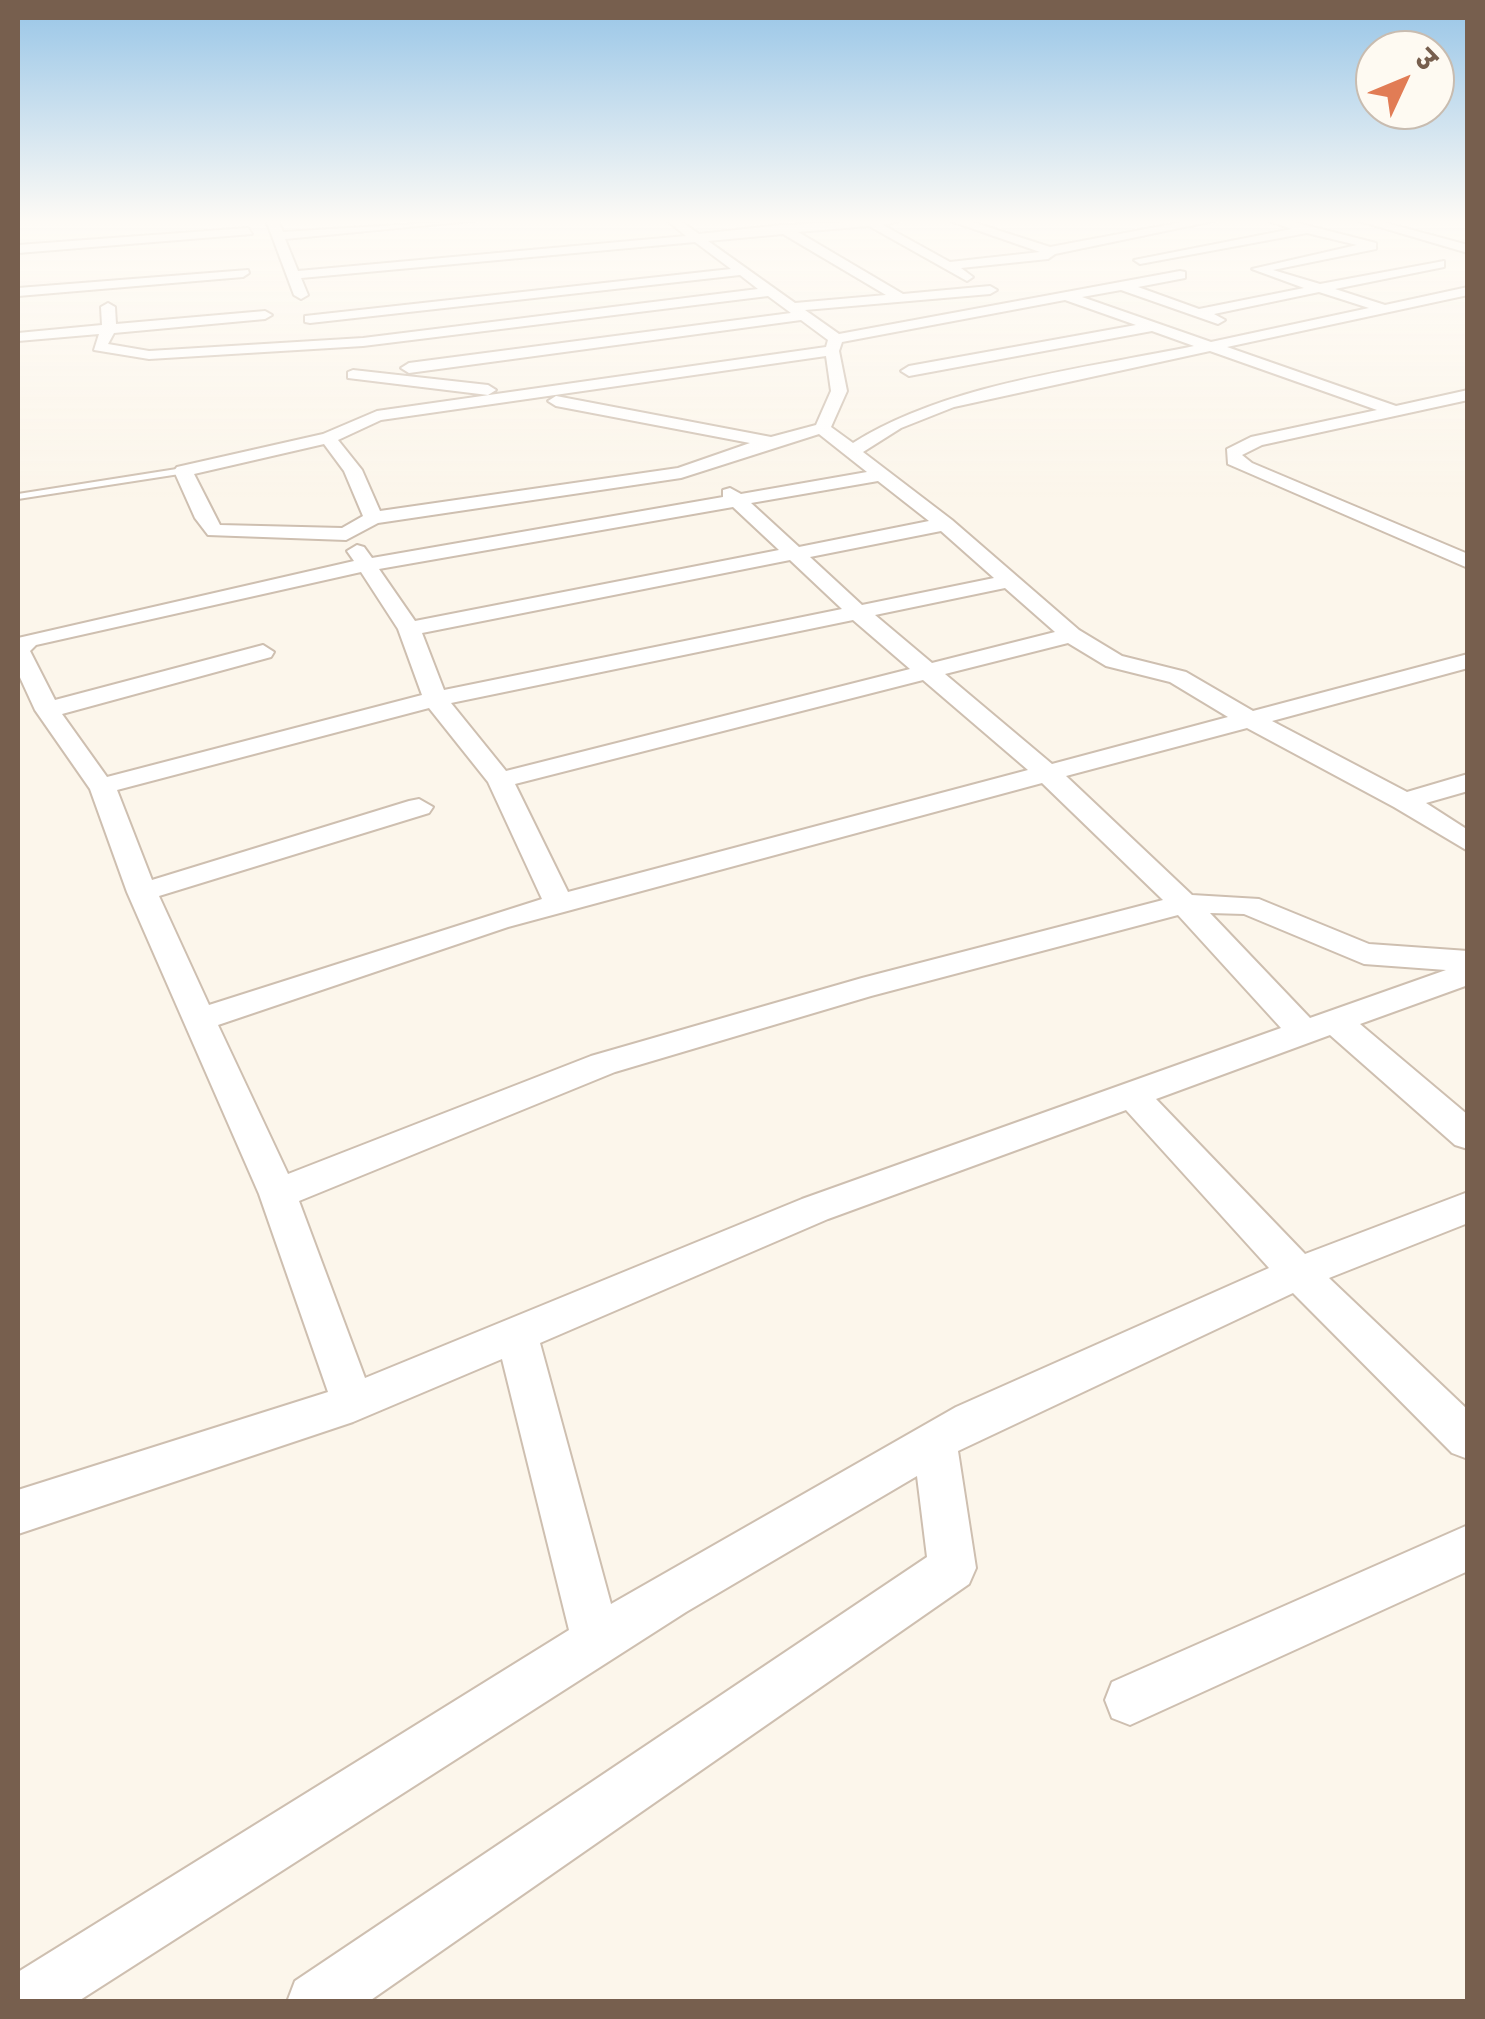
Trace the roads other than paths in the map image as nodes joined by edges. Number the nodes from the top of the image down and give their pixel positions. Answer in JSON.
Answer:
{"nodes":[{"id":1,"x":108,"y":314,"type":"edge"},
{"id":2,"x":308,"y":314,"type":"edge"},
{"id":3,"x":353,"y":314,"type":"edge"},
{"id":4,"x":591,"y":314,"type":"edge"},
{"id":5,"x":780,"y":314,"type":"edge"},
{"id":6,"x":805,"y":314,"type":"edge"},
{"id":7,"x":979,"y":314,"type":"edge"},
{"id":8,"x":1115,"y":314,"type":"edge"},
{"id":9,"x":1202,"y":314,"type":"edge"},
{"id":10,"x":1365,"y":314,"type":"edge"},
{"id":11,"x":265,"y":315,"type":"dead end"},
{"id":12,"x":310,"y":319,"type":"junction"},
{"id":13,"x":515,"y":324,"type":"junction"},
{"id":14,"x":1150,"y":327,"type":"junction"},
{"id":15,"x":109,"y":328,"type":"junction"},
{"id":16,"x":18,"y":336,"type":"edge"},
{"id":17,"x":1264,"y":336,"type":"junction"},
{"id":18,"x":839,"y":343,"type":"junction"},
{"id":19,"x":326,"y":345,"type":"junction"},
{"id":20,"x":1216,"y":347,"type":"junction"},
{"id":21,"x":542,"y":350,"type":"junction"},
{"id":22,"x":877,"y":352,"type":"dead end"},
{"id":23,"x":893,"y":362,"type":"dead end"},
{"id":24,"x":909,"y":371,"type":"junction"},
{"id":25,"x":354,"y":375,"type":"junction"},
{"id":26,"x":936,"y":395,"type":"junction"},
{"id":27,"x":1468,"y":395,"type":"edge"},
{"id":28,"x":524,"y":398,"type":"junction"},
{"id":29,"x":1393,"y":410,"type":"junction"},
{"id":30,"x":377,"y":416,"type":"junction"},
{"id":31,"x":822,"y":428,"type":"junction"},
{"id":32,"x":328,"y":438,"type":"junction"},
{"id":33,"x":771,"y":442,"type":"junction"},
{"id":34,"x":854,"y":450,"type":"junction"},
{"id":35,"x":692,"y":469,"type":"junction"},
{"id":36,"x":183,"y":471,"type":"junction"},
{"id":37,"x":881,"y":475,"type":"junction"},
{"id":38,"x":18,"y":497,"type":"edge"},
{"id":39,"x":741,"y":501,"type":"junction"},
{"id":40,"x":373,"y":518,"type":"junction"},
{"id":41,"x":945,"y":524,"type":"junction"},
{"id":42,"x":346,"y":534,"type":"junction"},
{"id":43,"x":794,"y":552,"type":"junction"},
{"id":44,"x":1468,"y":562,"type":"edge"},
{"id":45,"x":365,"y":566,"type":"junction"},
{"id":46,"x":1009,"y":581,"type":"junction"},
{"id":47,"x":860,"y":614,"type":"junction"},
{"id":48,"x":409,"y":629,"type":"junction"},
{"id":49,"x":1070,"y":635,"type":"junction"},
{"id":50,"x":263,"y":652,"type":"dead end"},
{"id":51,"x":1468,"y":661,"type":"edge"},
{"id":52,"x":925,"y":670,"type":"junction"},
{"id":53,"x":435,"y":698,"type":"junction"},
{"id":54,"x":47,"y":710,"type":"junction"},
{"id":55,"x":1247,"y":718,"type":"junction"},
{"id":56,"x":1048,"y":775,"type":"junction"},
{"id":57,"x":500,"y":780,"type":"junction"},
{"id":58,"x":1468,"y":782,"type":"edge"},
{"id":59,"x":102,"y":786,"type":"junction"},
{"id":60,"x":1404,"y":801,"type":"junction"},
{"id":61,"x":419,"y":807,"type":"dead end"},
{"id":62,"x":1468,"y":843,"type":"edge"},
{"id":63,"x":142,"y":892,"type":"junction"},
{"id":64,"x":1184,"y":904,"type":"junction"},
{"id":65,"x":560,"y":905,"type":"junction"},
{"id":66,"x":1468,"y":961,"type":"edge"},
{"id":67,"x":1468,"y":973,"type":"edge"},
{"id":68,"x":198,"y":1020,"type":"junction"},
{"id":69,"x":1319,"y":1026,"type":"junction"},
{"id":70,"x":1133,"y":1096,"type":"junction"},
{"id":71,"x":1468,"y":1136,"type":"edge"},
{"id":72,"x":278,"y":1194,"type":"junction"},
{"id":73,"x":1468,"y":1207,"type":"edge"},
{"id":74,"x":1298,"y":1274,"type":"junction"},
{"id":75,"x":517,"y":1335,"type":"junction"},
{"id":76,"x":353,"y":1403,"type":"junction"},
{"id":77,"x":1468,"y":1440,"type":"edge"},
{"id":78,"x":935,"y":1442,"type":"junction"},
{"id":79,"x":18,"y":1512,"type":"edge"},
{"id":80,"x":1468,"y":1547,"type":"edge"},
{"id":81,"x":596,"y":1641,"type":"junction"},
{"id":82,"x":1130,"y":1700,"type":"dead end"},
{"id":83,"x":23,"y":2002,"type":"edge"},
{"id":84,"x":316,"y":2002,"type":"edge"}],
"edges":[{"from":1,"to":15,"type":"street"},
{"from":2,"to":12,"type":"street"},
{"from":3,"to":12,"type":"street"},
{"from":4,"to":13,"type":"street"},
{"from":5,"to":21,"type":"street"},
{"from":6,"to":18,"type":"street"},
{"from":7,"to":18,"type":"street"},
{"from":8,"to":14,"type":"street"},
{"from":9,"to":17,"type":"street"},
{"from":10,"to":17,"type":"street"},
{"from":11,"to":15,"type":"street"},
{"from":12,"to":19,"type":"street"},
{"from":13,"to":19,"type":"street"},
{"from":13,"to":21,"type":"street"},
{"from":14,"to":20,"type":"street"},
{"from":14,"to":24,"type":"street"},
{"from":15,"to":16,"type":"street"},
{"from":15,"to":19,"type":"street"},
{"from":17,"to":20,"type":"street"},
{"from":18,"to":22,"type":"street"},
{"from":18,"to":28,"type":"street"},
{"from":18,"to":31,"type":"street"},
{"from":19,"to":25,"type":"street"},
{"from":20,"to":26,"type":"street"},
{"from":20,"to":29,"type":"street"},
{"from":21,"to":25,"type":"street"},
{"from":23,"to":24,"type":"street"},
{"from":24,"to":26,"type":"street"},
{"from":25,"to":28,"type":"street"},
{"from":25,"to":30,"type":"street"},
{"from":26,"to":34,"type":"street"},
{"from":27,"to":29,"type":"street"},
{"from":28,"to":30,"type":"street"},
{"from":28,"to":33,"type":"street"},
{"from":29,"to":44,"type":"street"},
{"from":30,"to":32,"type":"street"},
{"from":31,"to":33,"type":"street"},
{"from":31,"to":34,"type":"street"},
{"from":32,"to":36,"type":"street"},
{"from":32,"to":40,"type":"street"},
{"from":33,"to":35,"type":"street"},
{"from":34,"to":37,"type":"street"},
{"from":35,"to":39,"type":"street"},
{"from":35,"to":40,"type":"street"},
{"from":36,"to":38,"type":"lane"},
{"from":36,"to":42,"type":"street"},
{"from":37,"to":39,"type":"street"},
{"from":37,"to":41,"type":"street"},
{"from":39,"to":43,"type":"street"},
{"from":39,"to":45,"type":"street"},
{"from":40,"to":42,"type":"street"},
{"from":41,"to":43,"type":"street"},
{"from":41,"to":46,"type":"street"},
{"from":42,"to":45,"type":"street"},
{"from":43,"to":47,"type":"street"},
{"from":43,"to":48,"type":"street"},
{"from":45,"to":48,"type":"street"},
{"from":45,"to":54,"type":"street"},
{"from":46,"to":47,"type":"street"},
{"from":46,"to":49,"type":"street"},
{"from":47,"to":52,"type":"street"},
{"from":47,"to":53,"type":"street"},
{"from":48,"to":53,"type":"street"},
{"from":49,"to":52,"type":"street"},
{"from":49,"to":55,"type":"street"},
{"from":50,"to":54,"type":"street"},
{"from":51,"to":55,"type":"street"},
{"from":52,"to":56,"type":"street"},
{"from":52,"to":57,"type":"street"},
{"from":53,"to":57,"type":"street"},
{"from":53,"to":59,"type":"street"},
{"from":54,"to":59,"type":"street"},
{"from":55,"to":56,"type":"street"},
{"from":55,"to":60,"type":"street"},
{"from":56,"to":64,"type":"street"},
{"from":56,"to":65,"type":"street"},
{"from":57,"to":65,"type":"street"},
{"from":58,"to":60,"type":"street"},
{"from":59,"to":63,"type":"street"},
{"from":60,"to":62,"type":"street"},
{"from":61,"to":63,"type":"street"},
{"from":63,"to":68,"type":"street"},
{"from":64,"to":66,"type":"street"},
{"from":64,"to":69,"type":"street"},
{"from":64,"to":72,"type":"street"},
{"from":65,"to":68,"type":"street"},
{"from":67,"to":69,"type":"street"},
{"from":68,"to":72,"type":"street"},
{"from":69,"to":70,"type":"street"},
{"from":69,"to":71,"type":"street"},
{"from":70,"to":74,"type":"street"},
{"from":70,"to":75,"type":"street"},
{"from":72,"to":76,"type":"street"},
{"from":73,"to":74,"type":"street"},
{"from":74,"to":77,"type":"street"},
{"from":74,"to":78,"type":"street"},
{"from":75,"to":76,"type":"street"},
{"from":75,"to":81,"type":"street"},
{"from":76,"to":79,"type":"street"},
{"from":78,"to":81,"type":"street"},
{"from":78,"to":84,"type":"street"},
{"from":80,"to":82,"type":"street"},
{"from":81,"to":83,"type":"street"}]}
